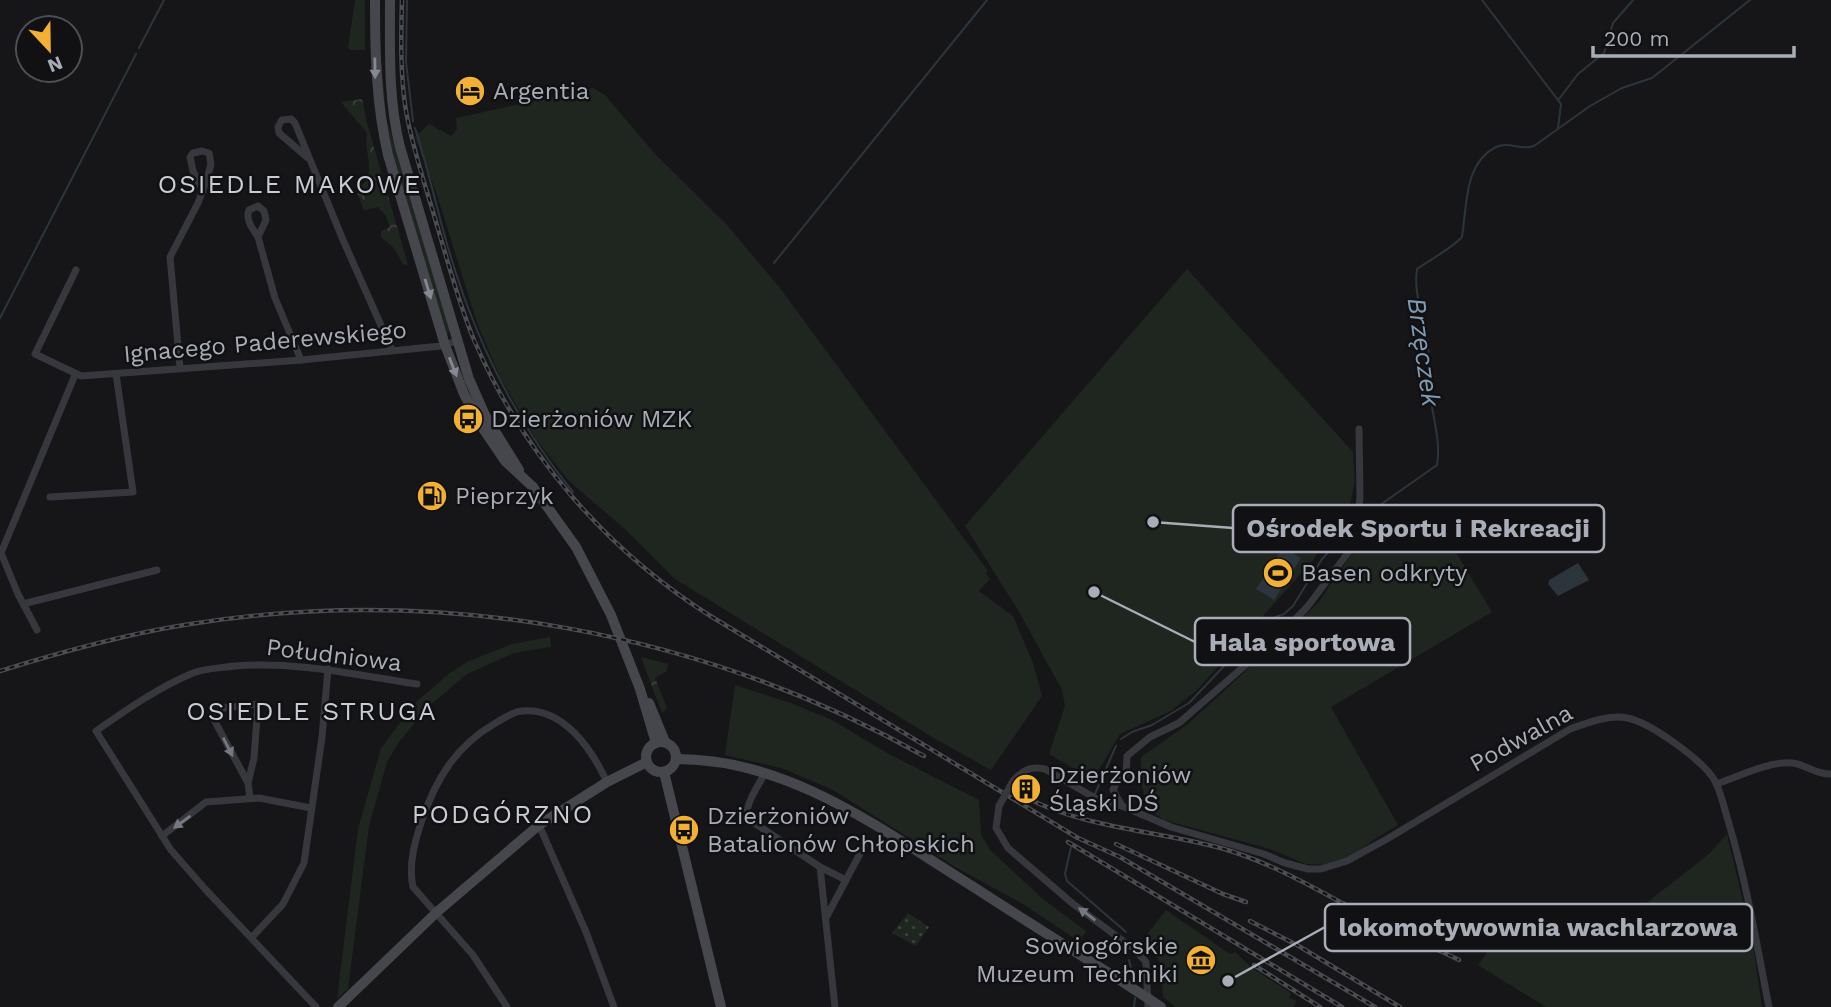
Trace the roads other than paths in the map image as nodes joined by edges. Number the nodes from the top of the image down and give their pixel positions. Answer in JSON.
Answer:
{"nodes":[{"id":1,"x":375,"y":0,"type":"edge"},
{"id":2,"x":390,"y":0,"type":"edge"},
{"id":3,"x":308,"y":158,"type":"junction"},
{"id":4,"x":202,"y":191,"type":"junction"},
{"id":5,"x":258,"y":237,"type":"dead end"},
{"id":6,"x":76,"y":270,"type":"dead end"},
{"id":7,"x":457,"y":341,"type":"junction"},
{"id":8,"x":445,"y":345,"type":"junction"},
{"id":9,"x":392,"y":351,"type":"junction"},
{"id":10,"x":301,"y":360,"type":"junction"},
{"id":11,"x":180,"y":368,"type":"junction"},
{"id":12,"x":75,"y":374,"type":"junction"},
{"id":13,"x":116,"y":374,"type":"junction"},
{"id":14,"x":1359,"y":429,"type":"dead end"},
{"id":15,"x":521,"y":473,"type":"junction"},
{"id":16,"x":50,"y":496,"type":"dead end"},
{"id":17,"x":157,"y":570,"type":"dead end"},
{"id":18,"x":23,"y":604,"type":"junction"},
{"id":19,"x":37,"y":630,"type":"dead end"},
{"id":20,"x":328,"y":669,"type":"junction"},
{"id":21,"x":417,"y":684,"type":"dead end"},
{"id":22,"x":660,"y":743,"type":"junction"},
{"id":23,"x":677,"y":760,"type":"junction"},
{"id":24,"x":647,"y":762,"type":"junction"},
{"id":25,"x":664,"y":772,"type":"junction"},
{"id":26,"x":765,"y":773,"type":"junction"},
{"id":27,"x":1831,"y":774,"type":"edge"},
{"id":28,"x":607,"y":782,"type":"junction"},
{"id":29,"x":248,"y":783,"type":"junction"},
{"id":30,"x":1716,"y":783,"type":"junction"},
{"id":31,"x":250,"y":798,"type":"junction"},
{"id":32,"x":1122,"y":806,"type":"junction"},
{"id":33,"x":311,"y":808,"type":"junction"},
{"id":34,"x":539,"y":825,"type":"junction"},
{"id":35,"x":162,"y":836,"type":"junction"},
{"id":36,"x":864,"y":846,"type":"dead end"},
{"id":37,"x":820,"y":867,"type":"junction"},
{"id":38,"x":846,"y":880,"type":"junction"},
{"id":39,"x":437,"y":912,"type":"junction"},
{"id":40,"x":827,"y":916,"type":"junction"},
{"id":41,"x":252,"y":937,"type":"junction"},
{"id":42,"x":1148,"y":1003,"type":"edge"},
{"id":43,"x":343,"y":1005,"type":"edge"},
{"id":44,"x":316,"y":1007,"type":"edge"},
{"id":45,"x":507,"y":1007,"type":"edge"},
{"id":46,"x":614,"y":1007,"type":"edge"},
{"id":47,"x":722,"y":1007,"type":"edge"},
{"id":48,"x":835,"y":1007,"type":"edge"},
{"id":49,"x":1161,"y":1007,"type":"edge"},
{"id":50,"x":1769,"y":1007,"type":"edge"}],
"edges":[{"from":1,"to":8,"type":"main road","one_way":true},
{"from":2,"to":7,"type":"main road"},
{"from":3,"to":3,"type":"street"},
{"from":3,"to":9,"type":"street"},
{"from":4,"to":4,"type":"street"},
{"from":4,"to":11,"type":"street"},
{"from":5,"to":10,"type":"street"},
{"from":6,"to":12,"type":"street"},
{"from":7,"to":8,"type":"street","name":"Ignacego Paderewskiego"},
{"from":7,"to":15,"type":"main road"},
{"from":8,"to":9,"type":"street","name":"Ignacego Paderewskiego"},
{"from":8,"to":15,"type":"main road","one_way":true},
{"from":9,"to":10,"type":"street","name":"Ignacego Paderewskiego"},
{"from":10,"to":11,"type":"street","name":"Ignacego Paderewskiego"},
{"from":11,"to":13,"type":"street","name":"Ignacego Paderewskiego"},
{"from":12,"to":13,"type":"street","name":"Ignacego Paderewskiego"},
{"from":12,"to":18,"type":"street"},
{"from":13,"to":16,"type":"street"},
{"from":14,"to":32,"type":"street"},
{"from":15,"to":22,"type":"main road"},
{"from":17,"to":18,"type":"street"},
{"from":18,"to":19,"type":"street"},
{"from":20,"to":21,"type":"street","name":"Południowa"},
{"from":20,"to":33,"type":"street"},
{"from":20,"to":35,"type":"street","name":"Południowa"},
{"from":22,"to":23,"type":"main road"},
{"from":22,"to":24,"type":"main road"},
{"from":23,"to":25,"type":"main road"},
{"from":23,"to":26,"type":"main road"},
{"from":24,"to":25,"type":"main road"},
{"from":24,"to":28,"type":"main road"},
{"from":25,"to":47,"type":"main road"},
{"from":26,"to":37,"type":"street"},
{"from":26,"to":42,"type":"main road"},
{"from":27,"to":30,"type":"street"},
{"from":28,"to":34,"type":"main road"},
{"from":28,"to":39,"type":"street"},
{"from":29,"to":29,"type":"street","one_way":true},
{"from":29,"to":31,"type":"street"},
{"from":30,"to":32,"type":"street","name":"Podwalna"},
{"from":30,"to":50,"type":"street","name":"Podwalna"},
{"from":31,"to":33,"type":"street"},
{"from":31,"to":35,"type":"street","one_way":true},
{"from":42,"to":32,"type":"street","name":"Podwalna","one_way":true,"bridge":true},
{"from":33,"to":41,"type":"street"},
{"from":34,"to":39,"type":"main road"},
{"from":34,"to":46,"type":"street"},
{"from":35,"to":41,"type":"street"},
{"from":36,"to":38,"type":"street"},
{"from":37,"to":38,"type":"street"},
{"from":37,"to":40,"type":"street"},
{"from":38,"to":40,"type":"street"},
{"from":39,"to":43,"type":"main road"},
{"from":39,"to":45,"type":"street"},
{"from":40,"to":48,"type":"street"},
{"from":41,"to":44,"type":"street"},
{"from":42,"to":49,"type":"main road"}]}
